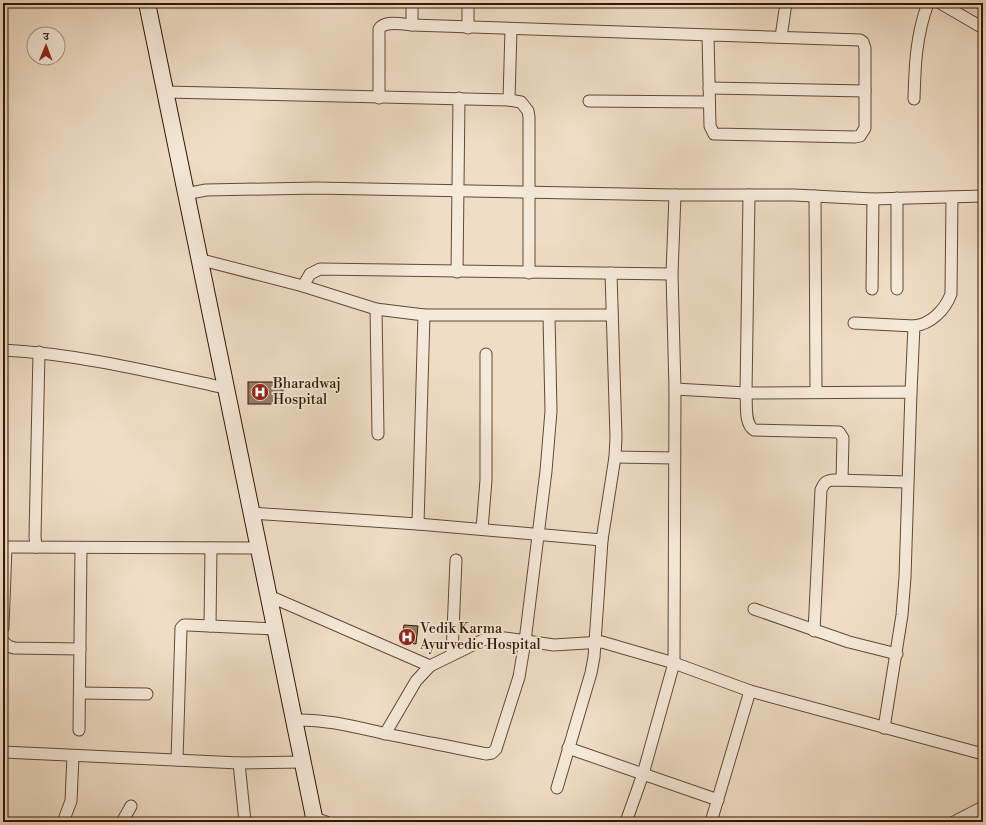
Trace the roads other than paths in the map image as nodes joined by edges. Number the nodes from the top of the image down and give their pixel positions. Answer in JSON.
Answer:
{"nodes":[{"id":1,"x":147,"y":3,"type":"edge"},
{"id":2,"x":412,"y":3,"type":"edge"},
{"id":3,"x":468,"y":3,"type":"edge"},
{"id":4,"x":786,"y":3,"type":"edge"},
{"id":5,"x":928,"y":3,"type":"edge"},
{"id":6,"x":940,"y":3,"type":"edge"},
{"id":7,"x":412,"y":25,"type":"junction"},
{"id":8,"x":468,"y":28,"type":"junction"},
{"id":9,"x":983,"y":28,"type":"edge"},
{"id":10,"x":511,"y":29,"type":"junction"},
{"id":11,"x":708,"y":35,"type":"junction"},
{"id":12,"x":781,"y":37,"type":"junction"},
{"id":13,"x":709,"y":88,"type":"junction"},
{"id":14,"x":865,"y":91,"type":"junction"},
{"id":15,"x":165,"y":92,"type":"junction"},
{"id":16,"x":379,"y":98,"type":"junction"},
{"id":17,"x":459,"y":98,"type":"junction"},
{"id":18,"x":914,"y":99,"type":"dead end"},
{"id":19,"x":509,"y":100,"type":"junction"},
{"id":20,"x":589,"y":101,"type":"dead end"},
{"id":21,"x":710,"y":102,"type":"junction"},
{"id":22,"x":458,"y":191,"type":"junction"},
{"id":23,"x":530,"y":193,"type":"junction"},
{"id":24,"x":185,"y":194,"type":"junction"},
{"id":25,"x":675,"y":195,"type":"junction"},
{"id":26,"x":749,"y":195,"type":"junction"},
{"id":27,"x":815,"y":196,"type":"junction"},
{"id":28,"x":983,"y":196,"type":"edge"},
{"id":29,"x":952,"y":197,"type":"junction"},
{"id":30,"x":897,"y":198,"type":"junction"},
{"id":31,"x":873,"y":199,"type":"junction"},
{"id":32,"x":198,"y":259,"type":"junction"},
{"id":33,"x":457,"y":272,"type":"junction"},
{"id":34,"x":529,"y":273,"type":"junction"},
{"id":35,"x":611,"y":273,"type":"junction"},
{"id":36,"x":672,"y":274,"type":"junction"},
{"id":37,"x":303,"y":286,"type":"junction"},
{"id":38,"x":872,"y":289,"type":"dead end"},
{"id":39,"x":897,"y":289,"type":"dead end"},
{"id":40,"x":376,"y":308,"type":"junction"},
{"id":41,"x":424,"y":315,"type":"junction"},
{"id":42,"x":612,"y":315,"type":"junction"},
{"id":43,"x":549,"y":316,"type":"junction"},
{"id":44,"x":854,"y":323,"type":"dead end"},
{"id":45,"x":914,"y":326,"type":"junction"},
{"id":46,"x":3,"y":350,"type":"edge"},
{"id":47,"x":40,"y":352,"type":"junction"},
{"id":48,"x":486,"y":354,"type":"dead end"},
{"id":49,"x":226,"y":388,"type":"junction"},
{"id":50,"x":675,"y":389,"type":"junction"},
{"id":51,"x":816,"y":392,"type":"junction"},
{"id":52,"x":911,"y":392,"type":"junction"},
{"id":53,"x":746,"y":393,"type":"junction"},
{"id":54,"x":378,"y":434,"type":"dead end"},
{"id":55,"x":615,"y":457,"type":"junction"},
{"id":56,"x":674,"y":458,"type":"junction"},
{"id":57,"x":842,"y":480,"type":"junction"},
{"id":58,"x":907,"y":482,"type":"junction"},
{"id":59,"x":251,"y":513,"type":"junction"},
{"id":60,"x":418,"y":524,"type":"junction"},
{"id":61,"x":482,"y":529,"type":"junction"},
{"id":62,"x":537,"y":534,"type":"junction"},
{"id":63,"x":602,"y":540,"type":"junction"},
{"id":64,"x":5,"y":547,"type":"edge"},
{"id":65,"x":36,"y":547,"type":"junction"},
{"id":66,"x":81,"y":548,"type":"junction"},
{"id":67,"x":210,"y":548,"type":"junction"},
{"id":68,"x":258,"y":548,"type":"junction"},
{"id":69,"x":456,"y":560,"type":"dead end"},
{"id":70,"x":269,"y":596,"type":"junction"},
{"id":71,"x":754,"y":609,"type":"dead end"},
{"id":72,"x":210,"y":626,"type":"junction"},
{"id":73,"x":3,"y":628,"type":"edge"},
{"id":74,"x":275,"y":629,"type":"junction"},
{"id":75,"x":814,"y":631,"type":"junction"},
{"id":76,"x":3,"y":641,"type":"edge"},
{"id":77,"x":525,"y":641,"type":"junction"},
{"id":78,"x":596,"y":642,"type":"junction"},
{"id":79,"x":80,"y":649,"type":"junction"},
{"id":80,"x":897,"y":654,"type":"junction"},
{"id":81,"x":452,"y":655,"type":"junction"},
{"id":82,"x":674,"y":664,"type":"junction"},
{"id":83,"x":430,"y":666,"type":"junction"},
{"id":84,"x":750,"y":691,"type":"junction"},
{"id":85,"x":80,"y":693,"type":"junction"},
{"id":86,"x":147,"y":694,"type":"dead end"},
{"id":87,"x":294,"y":720,"type":"junction"},
{"id":88,"x":884,"y":728,"type":"junction"},
{"id":89,"x":79,"y":730,"type":"dead end"},
{"id":90,"x":385,"y":734,"type":"junction"},
{"id":91,"x":568,"y":748,"type":"junction"},
{"id":92,"x":3,"y":752,"type":"edge"},
{"id":93,"x":983,"y":754,"type":"edge"},
{"id":94,"x":73,"y":756,"type":"junction"},
{"id":95,"x":177,"y":760,"type":"junction"},
{"id":96,"x":302,"y":762,"type":"junction"},
{"id":97,"x":239,"y":763,"type":"junction"},
{"id":98,"x":643,"y":774,"type":"junction"},
{"id":99,"x":557,"y":788,"type":"dead end"},
{"id":100,"x":718,"y":800,"type":"junction"},
{"id":101,"x":131,"y":806,"type":"dead end"},
{"id":102,"x":981,"y":808,"type":"edge"},
{"id":103,"x":318,"y":821,"type":"edge"},
{"id":104,"x":64,"y":822,"type":"edge"},
{"id":105,"x":122,"y":822,"type":"edge"},
{"id":106,"x":245,"y":822,"type":"edge"},
{"id":107,"x":626,"y":822,"type":"edge"},
{"id":108,"x":711,"y":822,"type":"edge"},
{"id":109,"x":954,"y":822,"type":"edge"},
{"id":110,"x":978,"y":822,"type":"edge"}],
"edges":[{"from":1,"to":15,"type":"main road"},
{"from":2,"to":7,"type":"street"},
{"from":3,"to":8,"type":"street"},
{"from":4,"to":12,"type":"street"},
{"from":5,"to":18,"type":"street"},
{"from":6,"to":9,"type":"street"},
{"from":7,"to":8,"type":"street"},
{"from":7,"to":16,"type":"street"},
{"from":8,"to":10,"type":"street"},
{"from":10,"to":11,"type":"street"},
{"from":10,"to":19,"type":"street"},
{"from":11,"to":12,"type":"street"},
{"from":11,"to":13,"type":"street"},
{"from":12,"to":14,"type":"street"},
{"from":13,"to":14,"type":"street"},
{"from":13,"to":21,"type":"street"},
{"from":14,"to":21,"type":"street"},
{"from":15,"to":16,"type":"street"},
{"from":15,"to":24,"type":"main road"},
{"from":16,"to":17,"type":"street"},
{"from":17,"to":19,"type":"street"},
{"from":17,"to":22,"type":"street"},
{"from":19,"to":23,"type":"street"},
{"from":20,"to":21,"type":"street"},
{"from":22,"to":23,"type":"street"},
{"from":22,"to":24,"type":"street"},
{"from":22,"to":33,"type":"street"},
{"from":23,"to":25,"type":"street"},
{"from":23,"to":34,"type":"street"},
{"from":24,"to":32,"type":"main road"},
{"from":25,"to":26,"type":"street"},
{"from":25,"to":36,"type":"street"},
{"from":26,"to":27,"type":"street"},
{"from":26,"to":53,"type":"street"},
{"from":27,"to":31,"type":"street"},
{"from":27,"to":51,"type":"street"},
{"from":28,"to":29,"type":"street"},
{"from":29,"to":30,"type":"street"},
{"from":29,"to":45,"type":"street"},
{"from":30,"to":31,"type":"street"},
{"from":30,"to":39,"type":"street"},
{"from":31,"to":38,"type":"street"},
{"from":32,"to":37,"type":"street"},
{"from":32,"to":49,"type":"main road"},
{"from":33,"to":34,"type":"street"},
{"from":33,"to":37,"type":"street"},
{"from":34,"to":35,"type":"street"},
{"from":35,"to":36,"type":"street"},
{"from":35,"to":42,"type":"street"},
{"from":36,"to":50,"type":"street"},
{"from":37,"to":40,"type":"street"},
{"from":40,"to":41,"type":"street"},
{"from":40,"to":54,"type":"street"},
{"from":41,"to":43,"type":"street"},
{"from":41,"to":60,"type":"street"},
{"from":42,"to":43,"type":"street"},
{"from":42,"to":55,"type":"street"},
{"from":43,"to":62,"type":"street"},
{"from":44,"to":45,"type":"street"},
{"from":45,"to":52,"type":"street"},
{"from":46,"to":47,"type":"street"},
{"from":47,"to":49,"type":"street"},
{"from":47,"to":65,"type":"street"},
{"from":48,"to":61,"type":"street"},
{"from":49,"to":59,"type":"main road"},
{"from":50,"to":53,"type":"street"},
{"from":50,"to":56,"type":"street"},
{"from":51,"to":52,"type":"street"},
{"from":51,"to":53,"type":"street"},
{"from":52,"to":58,"type":"street"},
{"from":53,"to":57,"type":"street"},
{"from":55,"to":56,"type":"street"},
{"from":55,"to":63,"type":"street"},
{"from":56,"to":82,"type":"street"},
{"from":57,"to":58,"type":"street"},
{"from":57,"to":75,"type":"street"},
{"from":58,"to":80,"type":"street"},
{"from":59,"to":60,"type":"street"},
{"from":59,"to":68,"type":"main road"},
{"from":60,"to":61,"type":"street"},
{"from":61,"to":62,"type":"street"},
{"from":62,"to":63,"type":"street"},
{"from":62,"to":77,"type":"street"},
{"from":63,"to":78,"type":"street"},
{"from":64,"to":65,"type":"street"},
{"from":64,"to":73,"type":"street"},
{"from":65,"to":66,"type":"street"},
{"from":66,"to":67,"type":"street"},
{"from":66,"to":79,"type":"street"},
{"from":67,"to":68,"type":"street"},
{"from":67,"to":72,"type":"street"},
{"from":68,"to":70,"type":"main road"},
{"from":69,"to":81,"type":"street"},
{"from":70,"to":74,"type":"main road"},
{"from":70,"to":83,"type":"street"},
{"from":71,"to":75,"type":"street"},
{"from":72,"to":74,"type":"street"},
{"from":72,"to":95,"type":"street"},
{"from":74,"to":87,"type":"main road"},
{"from":75,"to":80,"type":"street"},
{"from":76,"to":79,"type":"street"},
{"from":77,"to":78,"type":"street"},
{"from":77,"to":81,"type":"street"},
{"from":77,"to":90,"type":"street"},
{"from":78,"to":82,"type":"street"},
{"from":78,"to":91,"type":"street"},
{"from":79,"to":85,"type":"street"},
{"from":80,"to":88,"type":"street"},
{"from":81,"to":83,"type":"street"},
{"from":82,"to":84,"type":"street"},
{"from":82,"to":98,"type":"street"},
{"from":83,"to":90,"type":"street"},
{"from":84,"to":88,"type":"street"},
{"from":84,"to":100,"type":"street"},
{"from":85,"to":86,"type":"street"},
{"from":85,"to":89,"type":"street"},
{"from":87,"to":90,"type":"street"},
{"from":87,"to":96,"type":"main road"},
{"from":88,"to":93,"type":"street"},
{"from":91,"to":98,"type":"street"},
{"from":91,"to":99,"type":"street"},
{"from":92,"to":94,"type":"street"},
{"from":94,"to":95,"type":"street"},
{"from":94,"to":104,"type":"street"},
{"from":95,"to":97,"type":"street"},
{"from":96,"to":97,"type":"street"},
{"from":96,"to":103,"type":"main road"},
{"from":97,"to":106,"type":"street"},
{"from":98,"to":100,"type":"street"},
{"from":98,"to":107,"type":"street"},
{"from":100,"to":108,"type":"street"},
{"from":101,"to":105,"type":"street"},
{"from":102,"to":109,"type":"street"},
{"from":102,"to":110,"type":"street"}]}
